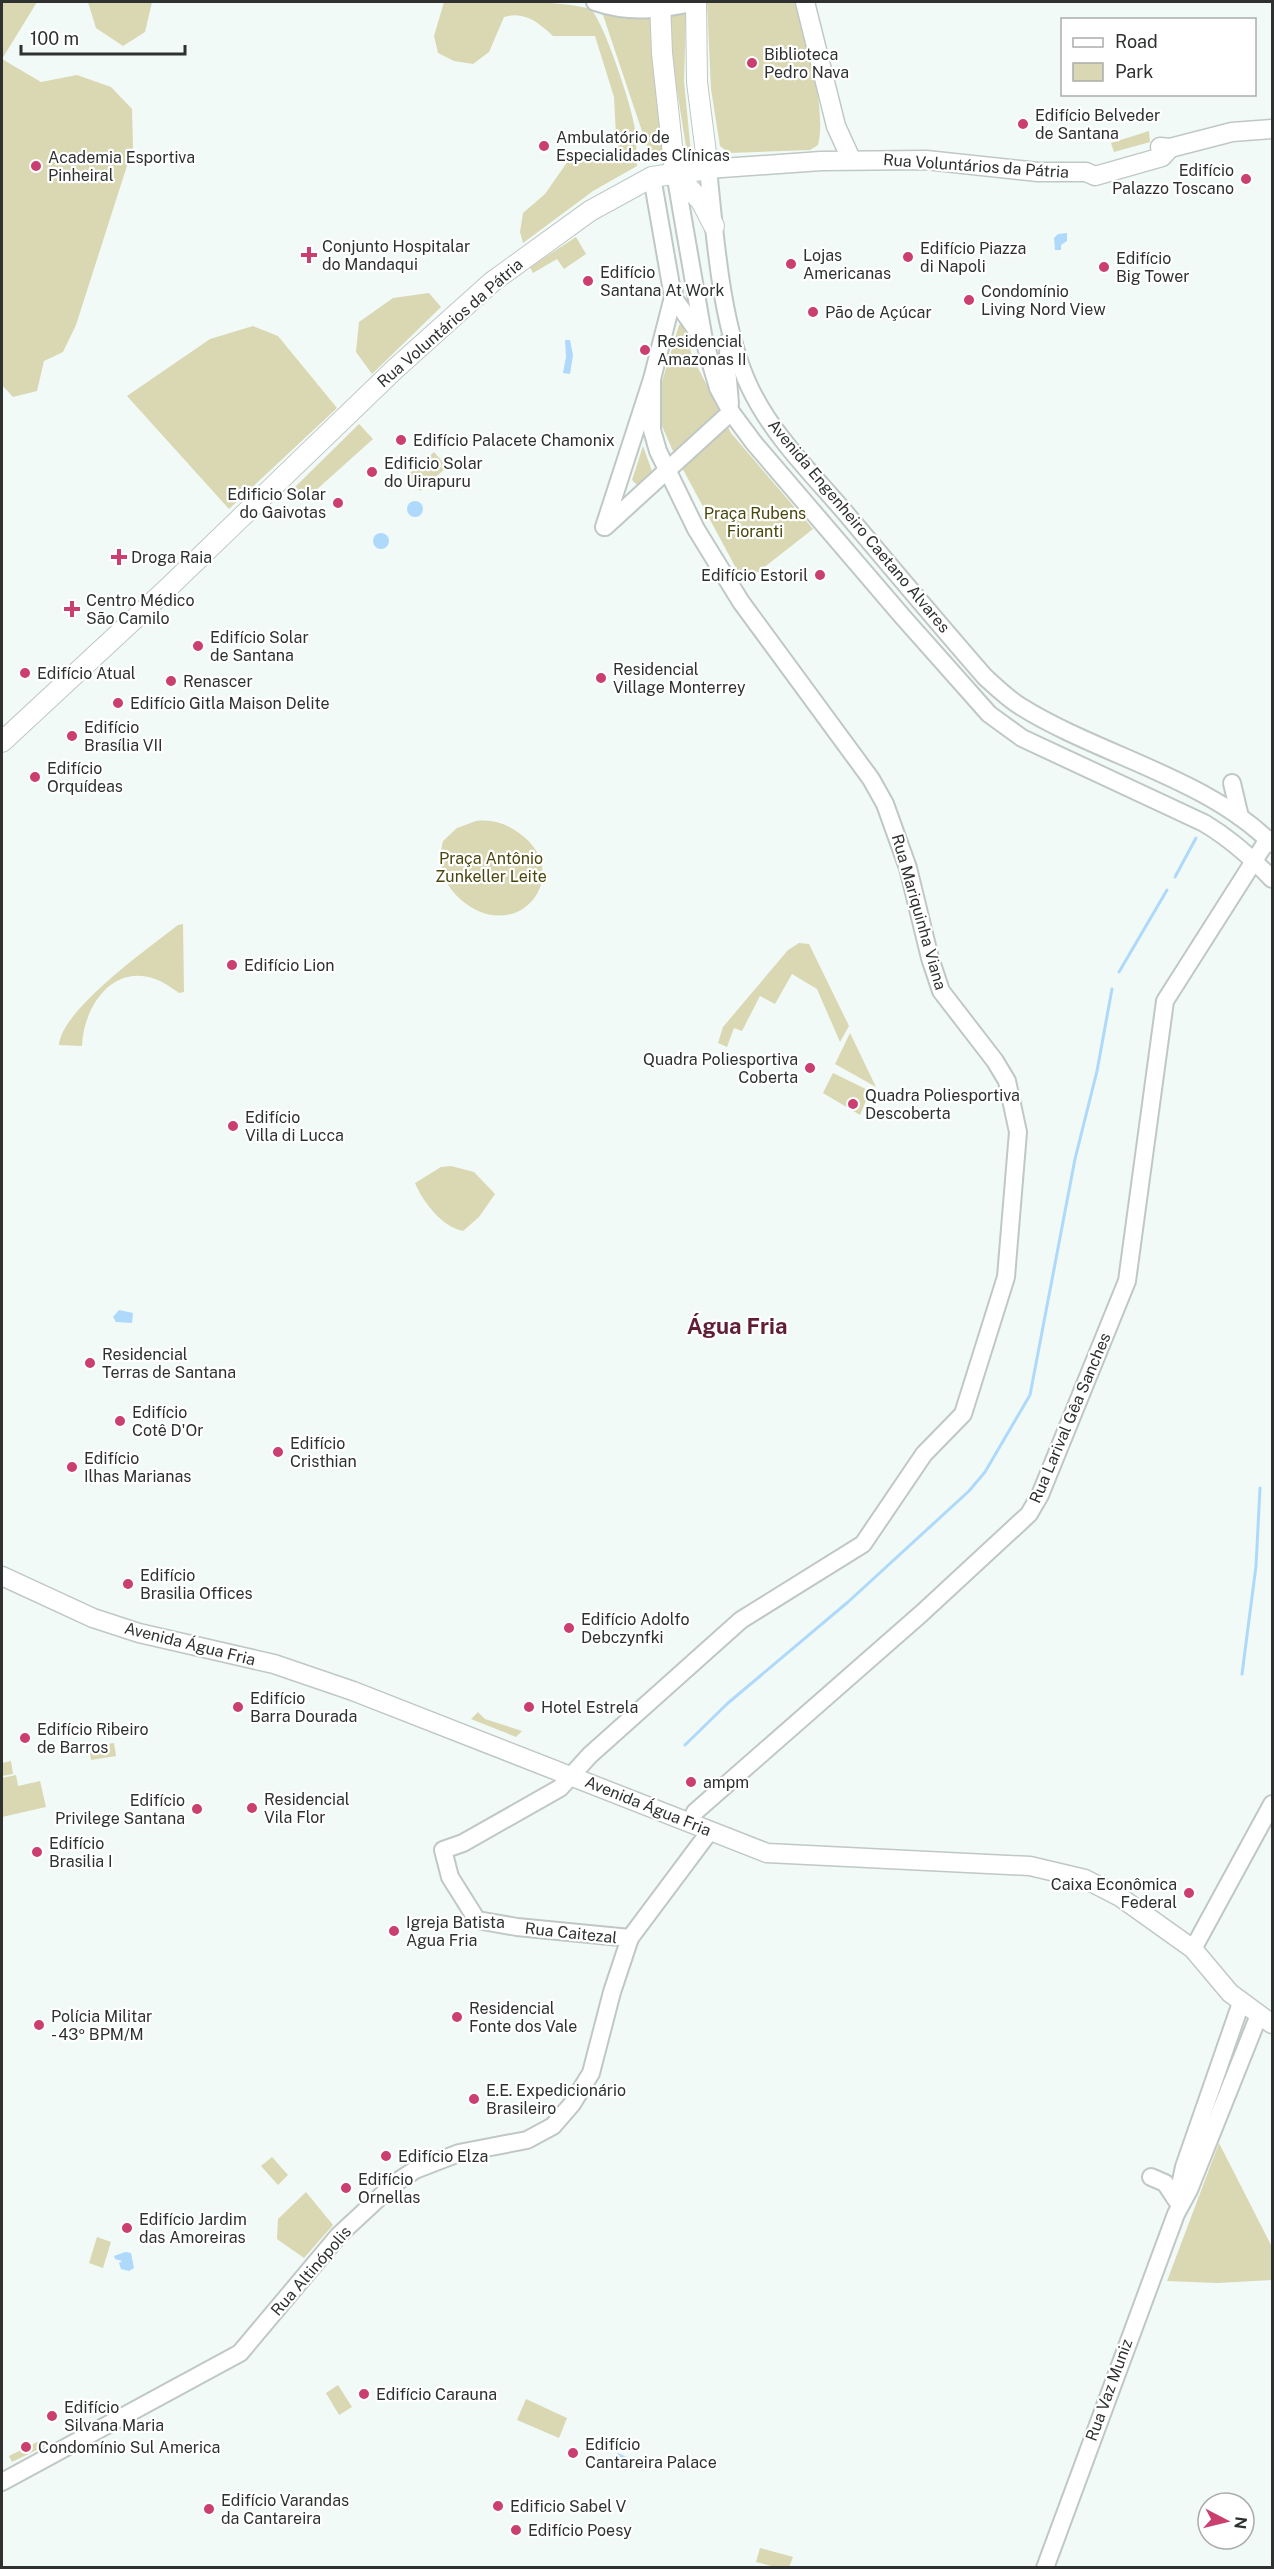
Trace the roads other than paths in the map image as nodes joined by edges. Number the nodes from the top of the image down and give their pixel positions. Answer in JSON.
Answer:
{"nodes":[{"id":1,"x":595,"y":2,"type":"edge"},
{"id":2,"x":696,"y":2,"type":"edge"},
{"id":3,"x":805,"y":2,"type":"edge"},
{"id":4,"x":660,"y":6,"type":"edge"},
{"id":5,"x":836,"y":126,"type":"junction"},
{"id":6,"x":1272,"y":129,"type":"edge"},
{"id":7,"x":851,"y":159,"type":"junction"},
{"id":8,"x":821,"y":160,"type":"junction"},
{"id":9,"x":708,"y":169,"type":"junction"},
{"id":10,"x":680,"y":172,"type":"junction"},
{"id":11,"x":652,"y":177,"type":"junction"},
{"id":12,"x":714,"y":226,"type":"junction"},
{"id":13,"x":682,"y":228,"type":"junction"},
{"id":14,"x":674,"y":297,"type":"junction"},
{"id":15,"x":731,"y":327,"type":"junction"},
{"id":16,"x":704,"y":340,"type":"junction"},
{"id":17,"x":652,"y":380,"type":"junction"},
{"id":18,"x":731,"y":412,"type":"junction"},
{"id":19,"x":668,"y":472,"type":"junction"},
{"id":20,"x":2,"y":742,"type":"edge"},
{"id":21,"x":1149,"y":770,"type":"junction"},
{"id":22,"x":1232,"y":783,"type":"dead end"},
{"id":23,"x":1138,"y":793,"type":"junction"},
{"id":24,"x":1240,"y":817,"type":"junction"},
{"id":25,"x":1270,"y":842,"type":"edge"},
{"id":26,"x":1254,"y":860,"type":"junction"},
{"id":27,"x":1272,"y":879,"type":"edge"},
{"id":28,"x":2,"y":1576,"type":"edge"},
{"id":29,"x":572,"y":1776,"type":"junction"},
{"id":30,"x":1272,"y":1804,"type":"edge"},
{"id":31,"x":691,"y":1822,"type":"junction"},
{"id":32,"x":710,"y":1831,"type":"junction"},
{"id":33,"x":477,"y":1920,"type":"joint"},
{"id":34,"x":630,"y":1938,"type":"junction"},
{"id":35,"x":1193,"y":1949,"type":"junction"},
{"id":36,"x":1241,"y":2003,"type":"junction"},
{"id":37,"x":1266,"y":2020,"type":"edge"},
{"id":38,"x":1151,"y":2177,"type":"dead end"},
{"id":39,"x":1176,"y":2207,"type":"junction"},
{"id":40,"x":2,"y":2482,"type":"edge"},
{"id":41,"x":1045,"y":2568,"type":"edge"}],
"edges":[{"from":1,"to":4,"type":"street"},
{"from":2,"to":4,"type":"street"},
{"from":2,"to":9,"type":"main road","name":"Avenida Engenheiro Caetano Alvares"},
{"from":3,"to":5,"type":"main road"},
{"from":4,"to":10,"type":"main road"},
{"from":5,"to":7,"type":"main road"},
{"from":5,"to":8,"type":"main road"},
{"from":6,"to":7,"type":"main road","name":"Rua Voluntários da Pátria"},
{"from":7,"to":8,"type":"main road","name":"Rua Voluntários da Pátria"},
{"from":8,"to":9,"type":"main road","name":"Rua Voluntários da Pátria"},
{"from":9,"to":10,"type":"main road","name":"Rua Voluntários da Pátria"},
{"from":9,"to":12,"type":"street","name":"Avenida Engenheiro Caetano Alvares"},
{"from":10,"to":11,"type":"main road","name":"Rua Voluntários da Pátria"},
{"from":10,"to":12,"type":"main road"},
{"from":10,"to":13,"type":"street","name":"Avenida Engenheiro Caetano Alvares"},
{"from":11,"to":14,"type":"street","name":"Rua Mariquinha Viana"},
{"from":11,"to":20,"type":"main road","name":"Rua Voluntários da Pátria"},
{"from":12,"to":15,"type":"street","name":"Avenida Engenheiro Caetano Alvares"},
{"from":13,"to":14,"type":"street"},
{"from":13,"to":16,"type":"street","name":"Avenida Engenheiro Caetano Alvares"},
{"from":14,"to":16,"type":"street"},
{"from":14,"to":17,"type":"street","name":"Rua Mariquinha Viana"},
{"from":15,"to":18,"type":"street"},
{"from":15,"to":21,"type":"street","name":"Avenida Engenheiro Caetano Alvares"},
{"from":16,"to":18,"type":"street","name":"Avenida Engenheiro Caetano Alvares"},
{"from":17,"to":19,"type":"street","name":"Rua Mariquinha Viana"},
{"from":17,"to":19,"type":"street","name":"Rua Mariquinha Viana"},
{"from":18,"to":19,"type":"street"},
{"from":18,"to":23,"type":"street","name":"Avenida Engenheiro Caetano Alvares"},
{"from":19,"to":29,"type":"street","name":"Rua Mariquinha Viana"},
{"from":21,"to":23,"type":"street"},
{"from":21,"to":24,"type":"street","name":"Avenida Engenheiro Caetano Alvares"},
{"from":22,"to":24,"type":"street"},
{"from":23,"to":26,"type":"street","name":"Avenida Engenheiro Caetano Alvares"},
{"from":24,"to":25,"type":"street","name":"Avenida Engenheiro Caetano Alvares"},
{"from":25,"to":26,"type":"street"},
{"from":26,"to":27,"type":"street","name":"Avenida Engenheiro Caetano Alvares"},
{"from":26,"to":31,"type":"street","name":"Rua Larival Gêa Sanches"},
{"from":28,"to":29,"type":"main road","name":"Avenida Água Fria"},
{"from":29,"to":31,"type":"main road","name":"Avenida Água Fria"},
{"from":29,"to":33,"type":"street","name":"Rua Mariquinha Viana"},
{"from":30,"to":35,"type":"street"},
{"from":31,"to":32,"type":"main road","name":"Avenida Água Fria"},
{"from":32,"to":34,"type":"street","name":"Rua Altinópolis"},
{"from":32,"to":35,"type":"main road","name":"Avenida Água Fria"},
{"from":33,"to":34,"type":"street","name":"Rua Caitezal"},
{"from":34,"to":40,"type":"street","name":"Rua Altinópolis"},
{"from":35,"to":36,"type":"main road","name":"Avenida Água Fria"},
{"from":36,"to":37,"type":"main road","name":"Avenida Água Fria"},
{"from":36,"to":39,"type":"street","name":"Rua Vaz Muniz"},
{"from":37,"to":39,"type":"street","name":"Rua Vaz Muniz"},
{"from":38,"to":39,"type":"street"},
{"from":39,"to":41,"type":"street","name":"Rua Vaz Muniz"}]}
